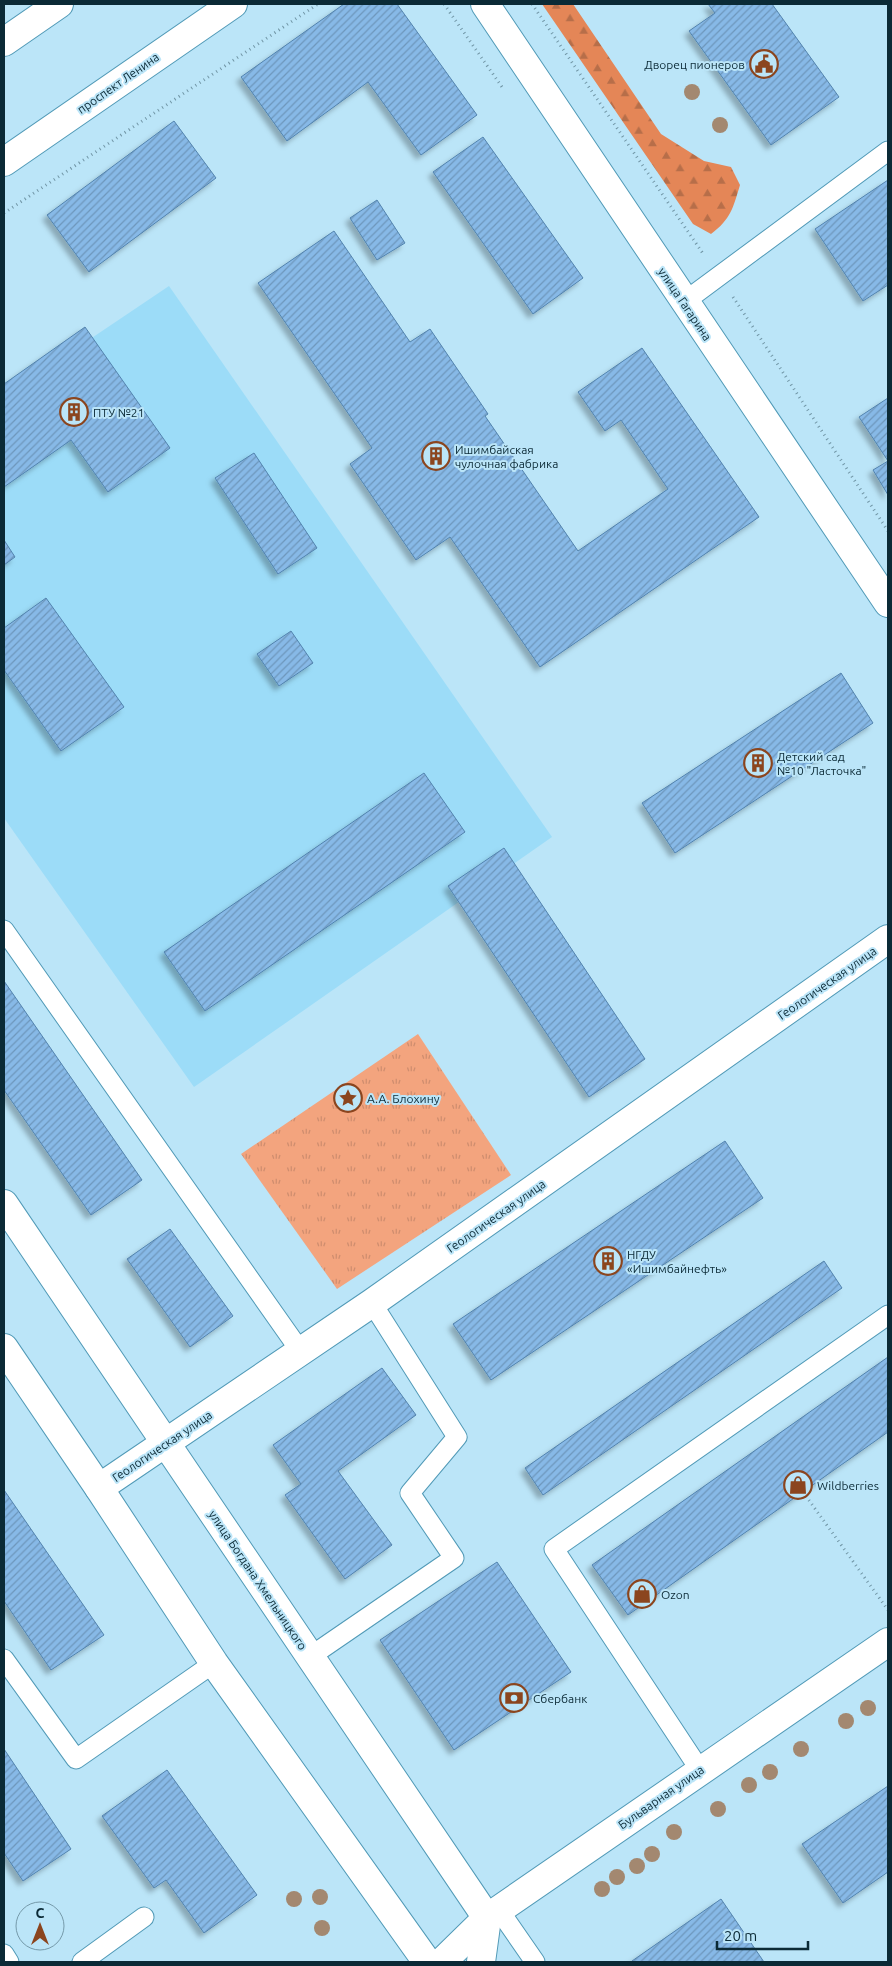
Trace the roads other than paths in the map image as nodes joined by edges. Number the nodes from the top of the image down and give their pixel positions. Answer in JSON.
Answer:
{"nodes":[{"id":1,"x":58,"y":4,"type":"edge"},
{"id":2,"x":233,"y":4,"type":"edge"},
{"id":3,"x":485,"y":4,"type":"edge"},
{"id":4,"x":4,"y":42,"type":"edge"},
{"id":5,"x":888,"y":151,"type":"edge"},
{"id":6,"x":4,"y":162,"type":"edge"},
{"id":7,"x":684,"y":302,"type":"junction"},
{"id":8,"x":888,"y":603,"type":"edge"},
{"id":9,"x":4,"y":930,"type":"edge"},
{"id":10,"x":888,"y":939,"type":"edge"},
{"id":11,"x":4,"y":1204,"type":"edge"},
{"id":12,"x":372,"y":1303,"type":"junction"},
{"id":13,"x":888,"y":1315,"type":"edge"},
{"id":14,"x":4,"y":1348,"type":"edge"},
{"id":15,"x":301,"y":1352,"type":"junction"},
{"id":16,"x":166,"y":1445,"type":"junction"},
{"id":17,"x":100,"y":1488,"type":"junction"},
{"id":18,"x":888,"y":1642,"type":"edge"},
{"id":19,"x":311,"y":1656,"type":"junction"},
{"id":20,"x":4,"y":1659,"type":"edge"},
{"id":21,"x":214,"y":1663,"type":"junction"},
{"id":22,"x":700,"y":1770,"type":"junction"},
{"id":23,"x":493,"y":1914,"type":"junction"},
{"id":24,"x":144,"y":1917,"type":"dead end"},
{"id":25,"x":4,"y":1954,"type":"edge"},
{"id":26,"x":9,"y":1962,"type":"edge"},
{"id":27,"x":82,"y":1962,"type":"edge"},
{"id":28,"x":427,"y":1962,"type":"edge"},
{"id":29,"x":442,"y":1962,"type":"edge"},
{"id":30,"x":481,"y":1962,"type":"edge"},
{"id":31,"x":535,"y":1962,"type":"edge"}],
"edges":[{"from":1,"to":4,"type":"street"},
{"from":2,"to":6,"type":"street","name":"проспект Ленина"},
{"from":3,"to":7,"type":"street","name":"улица Гагарина"},
{"from":5,"to":7,"type":"lane"},
{"from":7,"to":8,"type":"street","name":"улица Гагарина"},
{"from":9,"to":15,"type":"lane"},
{"from":10,"to":12,"type":"street","name":"Геологическая улица"},
{"from":11,"to":16,"type":"street","name":"улица Богдана Хмельницкого"},
{"from":12,"to":15,"type":"street","name":"Геологическая улица"},
{"from":12,"to":19,"type":"lane"},
{"from":13,"to":22,"type":"lane"},
{"from":14,"to":17,"type":"street"},
{"from":15,"to":16,"type":"street","name":"Геологическая улица"},
{"from":16,"to":17,"type":"street","name":"Геологическая улица"},
{"from":16,"to":19,"type":"street","name":"улица Богдана Хмельницкого"},
{"from":17,"to":21,"type":"street"},
{"from":18,"to":22,"type":"street","name":"Бульварная улица"},
{"from":19,"to":23,"type":"street","name":"улица Богдана Хмельницкого"},
{"from":20,"to":21,"type":"lane"},
{"from":21,"to":28,"type":"street"},
{"from":22,"to":23,"type":"street","name":"Бульварная улица"},
{"from":23,"to":29,"type":"street","name":"Бульварная улица"},
{"from":23,"to":30,"type":"street"},
{"from":23,"to":31,"type":"lane"},
{"from":24,"to":27,"type":"lane"},
{"from":25,"to":26,"type":"lane"}]}
